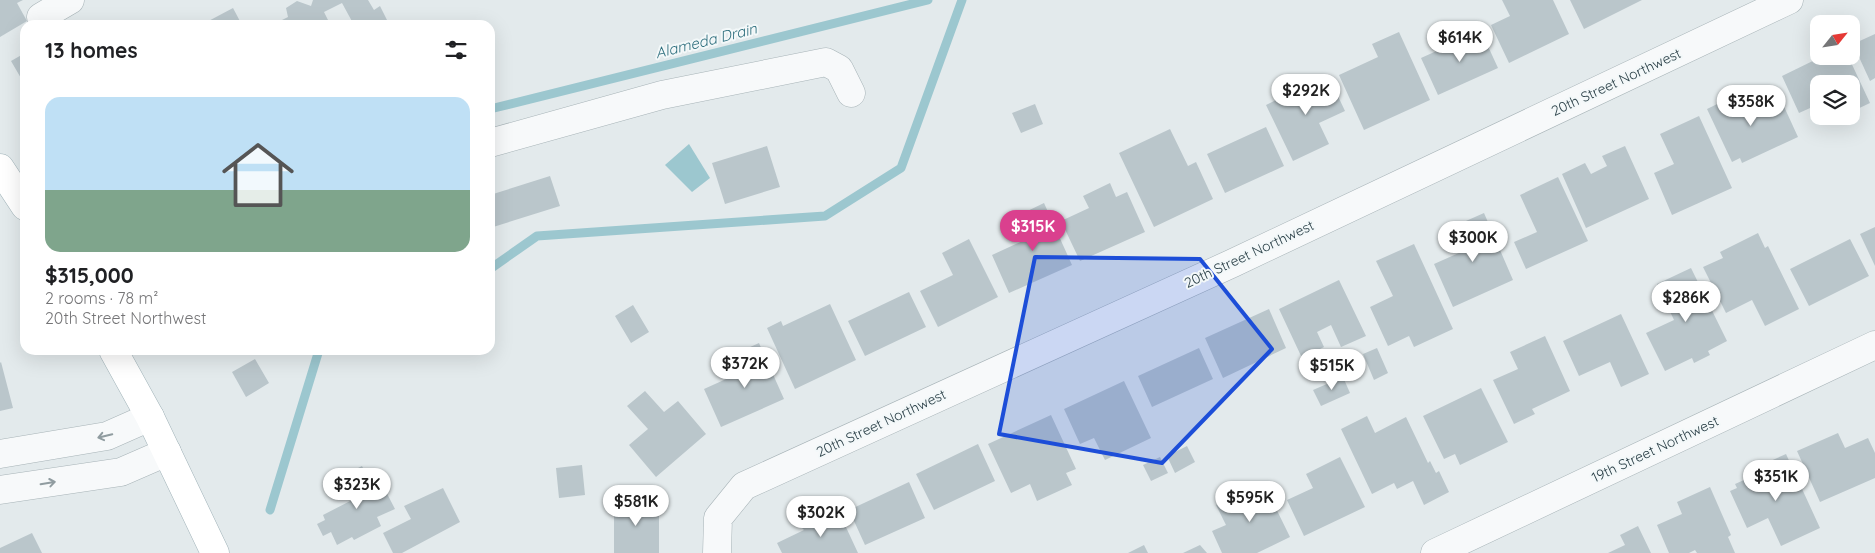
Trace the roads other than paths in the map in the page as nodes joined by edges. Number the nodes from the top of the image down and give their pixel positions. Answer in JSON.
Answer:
{"nodes":[{"id":1,"x":70,"y":0,"type":"edge"},
{"id":2,"x":1789,"y":0,"type":"edge"},
{"id":3,"x":41,"y":17,"type":"dead end"},
{"id":4,"x":851,"y":93,"type":"dead end"},
{"id":5,"x":495,"y":142,"type":"edge"},
{"id":6,"x":0,"y":168,"type":"edge"},
{"id":7,"x":20,"y":198,"type":"edge"},
{"id":8,"x":1875,"y":345,"type":"edge"},
{"id":9,"x":116,"y":355,"type":"edge"},
{"id":10,"x":150,"y":417,"type":"junction"},
{"id":11,"x":166,"y":452,"type":"junction"},
{"id":12,"x":0,"y":454,"type":"edge"},
{"id":13,"x":0,"y":490,"type":"edge"},
{"id":14,"x":215,"y":553,"type":"edge"},
{"id":15,"x":717,"y":553,"type":"edge"},
{"id":16,"x":1435,"y":553,"type":"edge"}],
"edges":[{"from":1,"to":3,"type":"street"},
{"from":2,"to":15,"type":"street","name":"20th Street Northwest"},
{"from":4,"to":5,"type":"street"},
{"from":6,"to":7,"type":"main road"},
{"from":8,"to":16,"type":"street","name":"19th Street Northwest"},
{"from":9,"to":10,"type":"main road"},
{"from":10,"to":11,"type":"main road"},
{"from":10,"to":12,"type":"street","one_way":true},
{"from":13,"to":11,"type":"street","one_way":true},
{"from":11,"to":14,"type":"main road"}]}
